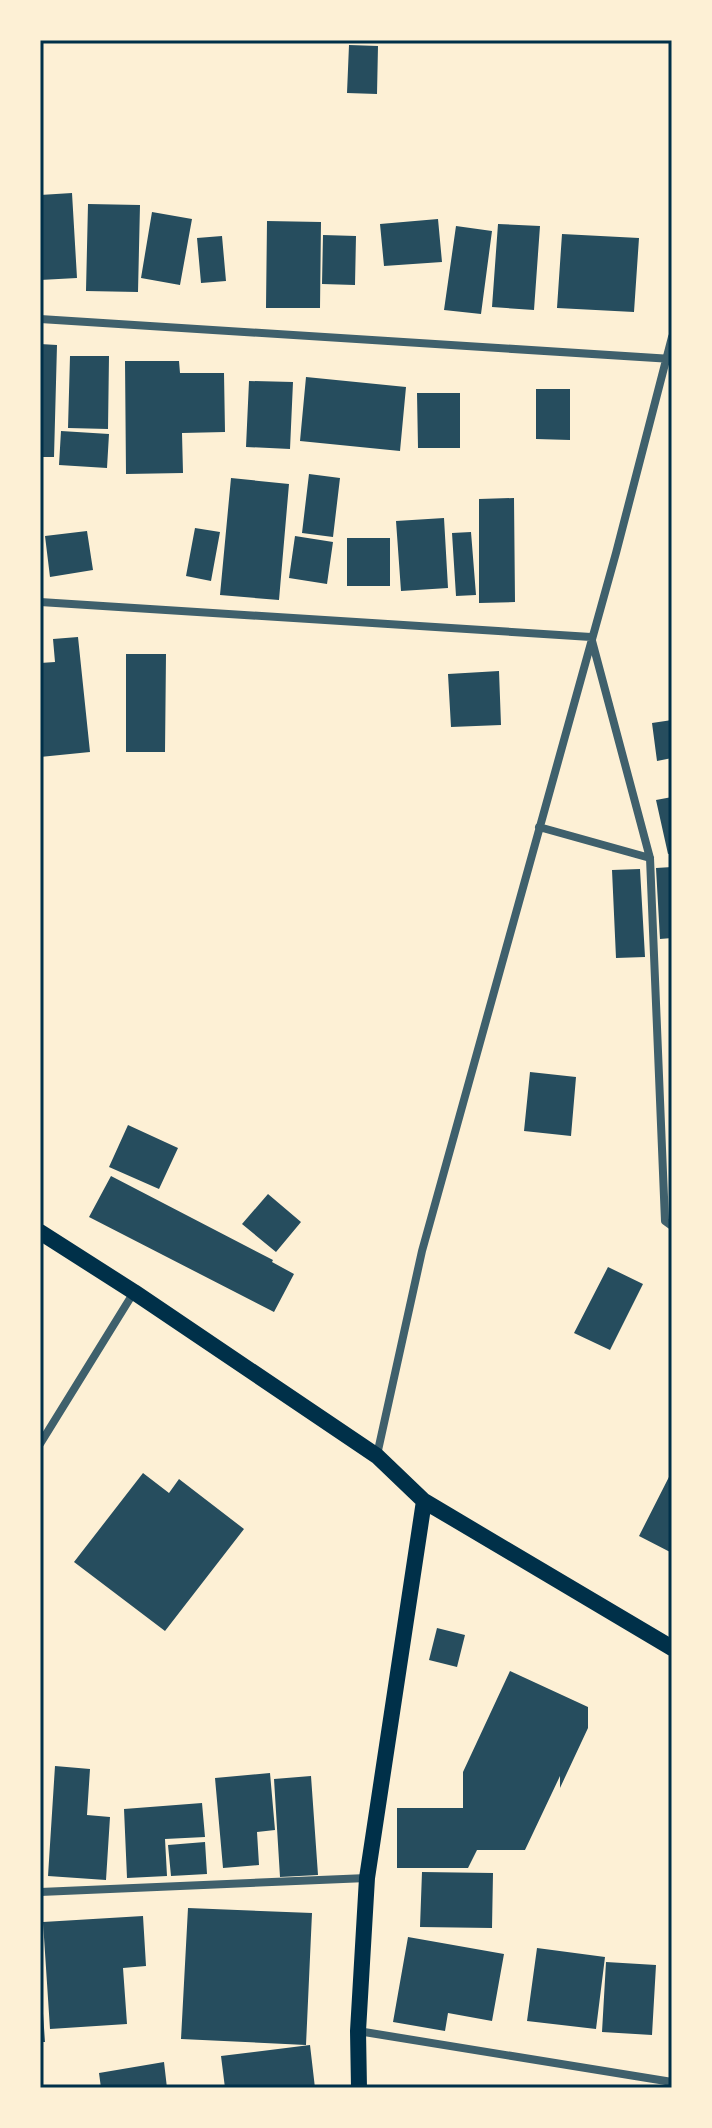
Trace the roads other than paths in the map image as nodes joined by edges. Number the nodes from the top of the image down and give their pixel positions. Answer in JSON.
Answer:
{"nodes":[{"id":1,"x":40,"y":319,"type":"edge"},
{"id":2,"x":672,"y":337,"type":"edge"},
{"id":3,"x":668,"y":359,"type":"edge"},
{"id":4,"x":40,"y":602,"type":"edge"},
{"id":5,"x":591,"y":637,"type":"junction"},
{"id":6,"x":539,"y":827,"type":"junction"},
{"id":7,"x":650,"y":858,"type":"junction"},
{"id":8,"x":672,"y":1226,"type":"edge"},
{"id":9,"x":40,"y":1232,"type":"edge"},
{"id":10,"x":134,"y":1292,"type":"junction"},
{"id":11,"x":40,"y":1444,"type":"edge"},
{"id":12,"x":377,"y":1456,"type":"junction"},
{"id":13,"x":424,"y":1501,"type":"junction"},
{"id":14,"x":672,"y":1648,"type":"edge"},
{"id":15,"x":367,"y":1878,"type":"junction"},
{"id":16,"x":40,"y":1892,"type":"edge"},
{"id":17,"x":358,"y":2031,"type":"junction"},
{"id":18,"x":672,"y":2082,"type":"edge"},
{"id":19,"x":359,"y":2088,"type":"edge"}],
"edges":[{"from":1,"to":3,"type":"street"},
{"from":2,"to":3,"type":"street"},
{"from":3,"to":5,"type":"street"},
{"from":4,"to":5,"type":"street"},
{"from":5,"to":6,"type":"street"},
{"from":5,"to":7,"type":"street"},
{"from":6,"to":7,"type":"street"},
{"from":6,"to":12,"type":"street"},
{"from":7,"to":8,"type":"street"},
{"from":9,"to":10,"type":"main road"},
{"from":10,"to":11,"type":"street"},
{"from":10,"to":12,"type":"main road"},
{"from":12,"to":13,"type":"main road"},
{"from":13,"to":14,"type":"main road"},
{"from":13,"to":15,"type":"main road"},
{"from":15,"to":16,"type":"street"},
{"from":15,"to":17,"type":"main road"},
{"from":17,"to":18,"type":"street"},
{"from":17,"to":19,"type":"main road"}]}
